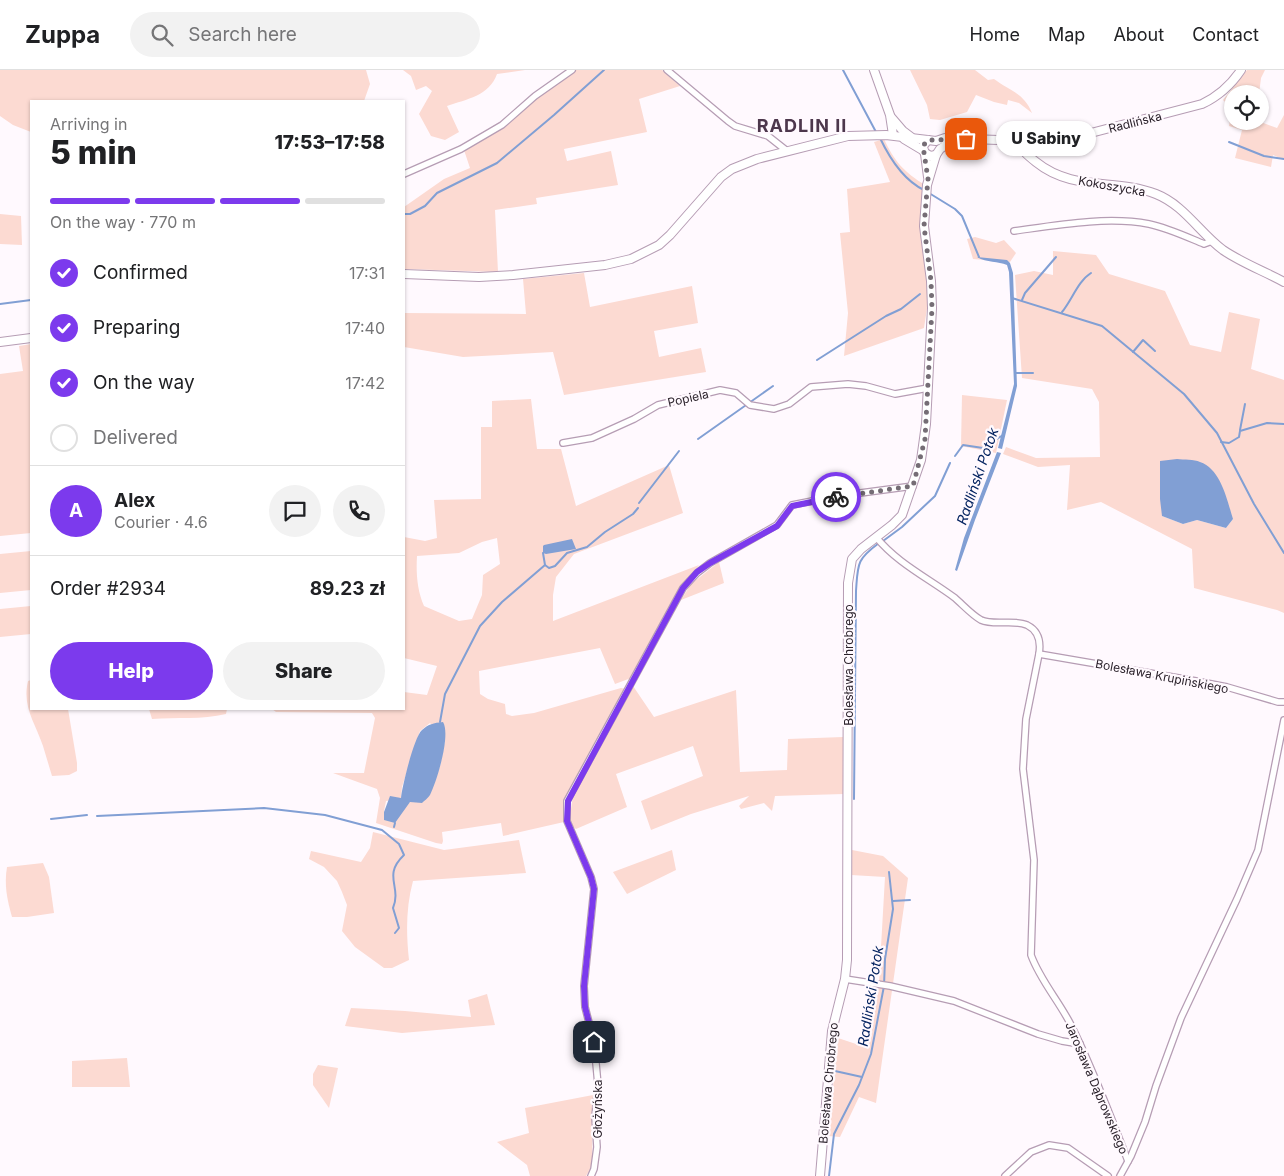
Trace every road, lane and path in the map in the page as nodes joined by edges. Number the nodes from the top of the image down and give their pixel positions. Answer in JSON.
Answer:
{"nodes":[{"id":1,"x":572,"y":70,"type":"edge"},
{"id":2,"x":667,"y":70,"type":"edge"},
{"id":3,"x":874,"y":70,"type":"edge"},
{"id":4,"x":1241,"y":70,"type":"edge"},
{"id":5,"x":890,"y":115,"type":"junction"},
{"id":6,"x":893,"y":136,"type":"junction"},
{"id":7,"x":912,"y":138,"type":"junction"},
{"id":8,"x":955,"y":139,"type":"junction"},
{"id":9,"x":1017,"y":139,"type":"junction"},
{"id":10,"x":932,"y":140,"type":"junction"},
{"id":11,"x":787,"y":151,"type":"junction"},
{"id":12,"x":924,"y":152,"type":"junction"},
{"id":13,"x":938,"y":152,"type":"junction"},
{"id":14,"x":405,"y":174,"type":"edge"},
{"id":15,"x":927,"y":182,"type":"junction"},
{"id":16,"x":1014,"y":231,"type":"dead end"},
{"id":17,"x":1212,"y":241,"type":"junction"},
{"id":18,"x":405,"y":274,"type":"edge"},
{"id":19,"x":1284,"y":282,"type":"edge"},
{"id":20,"x":30,"y":338,"type":"edge"},
{"id":21,"x":0,"y":342,"type":"edge"},
{"id":22,"x":928,"y":388,"type":"junction"},
{"id":23,"x":563,"y":443,"type":"dead end"},
{"id":24,"x":913,"y":486,"type":"junction"},
{"id":25,"x":879,"y":542,"type":"junction"},
{"id":26,"x":1039,"y":654,"type":"junction"},
{"id":27,"x":1284,"y":702,"type":"edge"},
{"id":28,"x":1284,"y":720,"type":"edge"},
{"id":29,"x":845,"y":979,"type":"junction"},
{"id":30,"x":1080,"y":1044,"type":"junction"},
{"id":31,"x":1128,"y":1161,"type":"junction"},
{"id":32,"x":591,"y":1176,"type":"edge"},
{"id":33,"x":820,"y":1176,"type":"edge"},
{"id":34,"x":1005,"y":1176,"type":"edge"},
{"id":35,"x":1108,"y":1176,"type":"edge"},
{"id":36,"x":1120,"y":1176,"type":"edge"}],
"edges":[{"from":1,"to":14,"type":"street"},
{"from":2,"to":11,"type":"street"},
{"from":3,"to":5,"type":"street"},
{"from":4,"to":9,"type":"street","name":"Radlińska"},
{"from":5,"to":6,"type":"street"},
{"from":5,"to":7,"type":"street"},
{"from":6,"to":7,"type":"street","name":"Radlińska"},
{"from":6,"to":11,"type":"street","name":"Radlińska"},
{"from":6,"to":12,"type":"street"},
{"from":7,"to":10,"type":"street","name":"Radlińska"},
{"from":8,"to":9,"type":"street","name":"Radlińska"},
{"from":8,"to":10,"type":"street","name":"Radlińska"},
{"from":8,"to":13,"type":"street"},
{"from":9,"to":17,"type":"street","name":"Kokoszycka"},
{"from":10,"to":12,"type":"street"},
{"from":10,"to":13,"type":"street"},
{"from":11,"to":18,"type":"street","name":"Radlińska"},
{"from":12,"to":13,"type":"street"},
{"from":12,"to":15,"type":"street","name":"Bolesława Chrobrego"},
{"from":13,"to":15,"type":"street","name":"Bolesława Chrobrego"},
{"from":15,"to":22,"type":"street","name":"Bolesława Chrobrego"},
{"from":16,"to":17,"type":"street"},
{"from":17,"to":19,"type":"street","name":"Kokoszycka"},
{"from":20,"to":21,"type":"street"},
{"from":22,"to":23,"type":"street","name":"Popiela"},
{"from":22,"to":24,"type":"street","name":"Bolesława Chrobrego"},
{"from":24,"to":25,"type":"street","name":"Bolesława Chrobrego"},
{"from":24,"to":32,"type":"street","name":"Głożyńska"},
{"from":25,"to":26,"type":"street","name":"Jarosława Dąbrowskiego"},
{"from":25,"to":29,"type":"street","name":"Bolesława Chrobrego"},
{"from":26,"to":27,"type":"street","name":"Bolesława Krupińskiego"},
{"from":26,"to":30,"type":"street","name":"Jarosława Dąbrowskiego"},
{"from":28,"to":31,"type":"street"},
{"from":29,"to":30,"type":"street"},
{"from":29,"to":33,"type":"street","name":"Bolesława Chrobrego"},
{"from":30,"to":31,"type":"street","name":"Jarosława Dąbrowskiego"},
{"from":31,"to":36,"type":"street","name":"Jarosława Dąbrowskiego"},
{"from":34,"to":35,"type":"street"}]}
